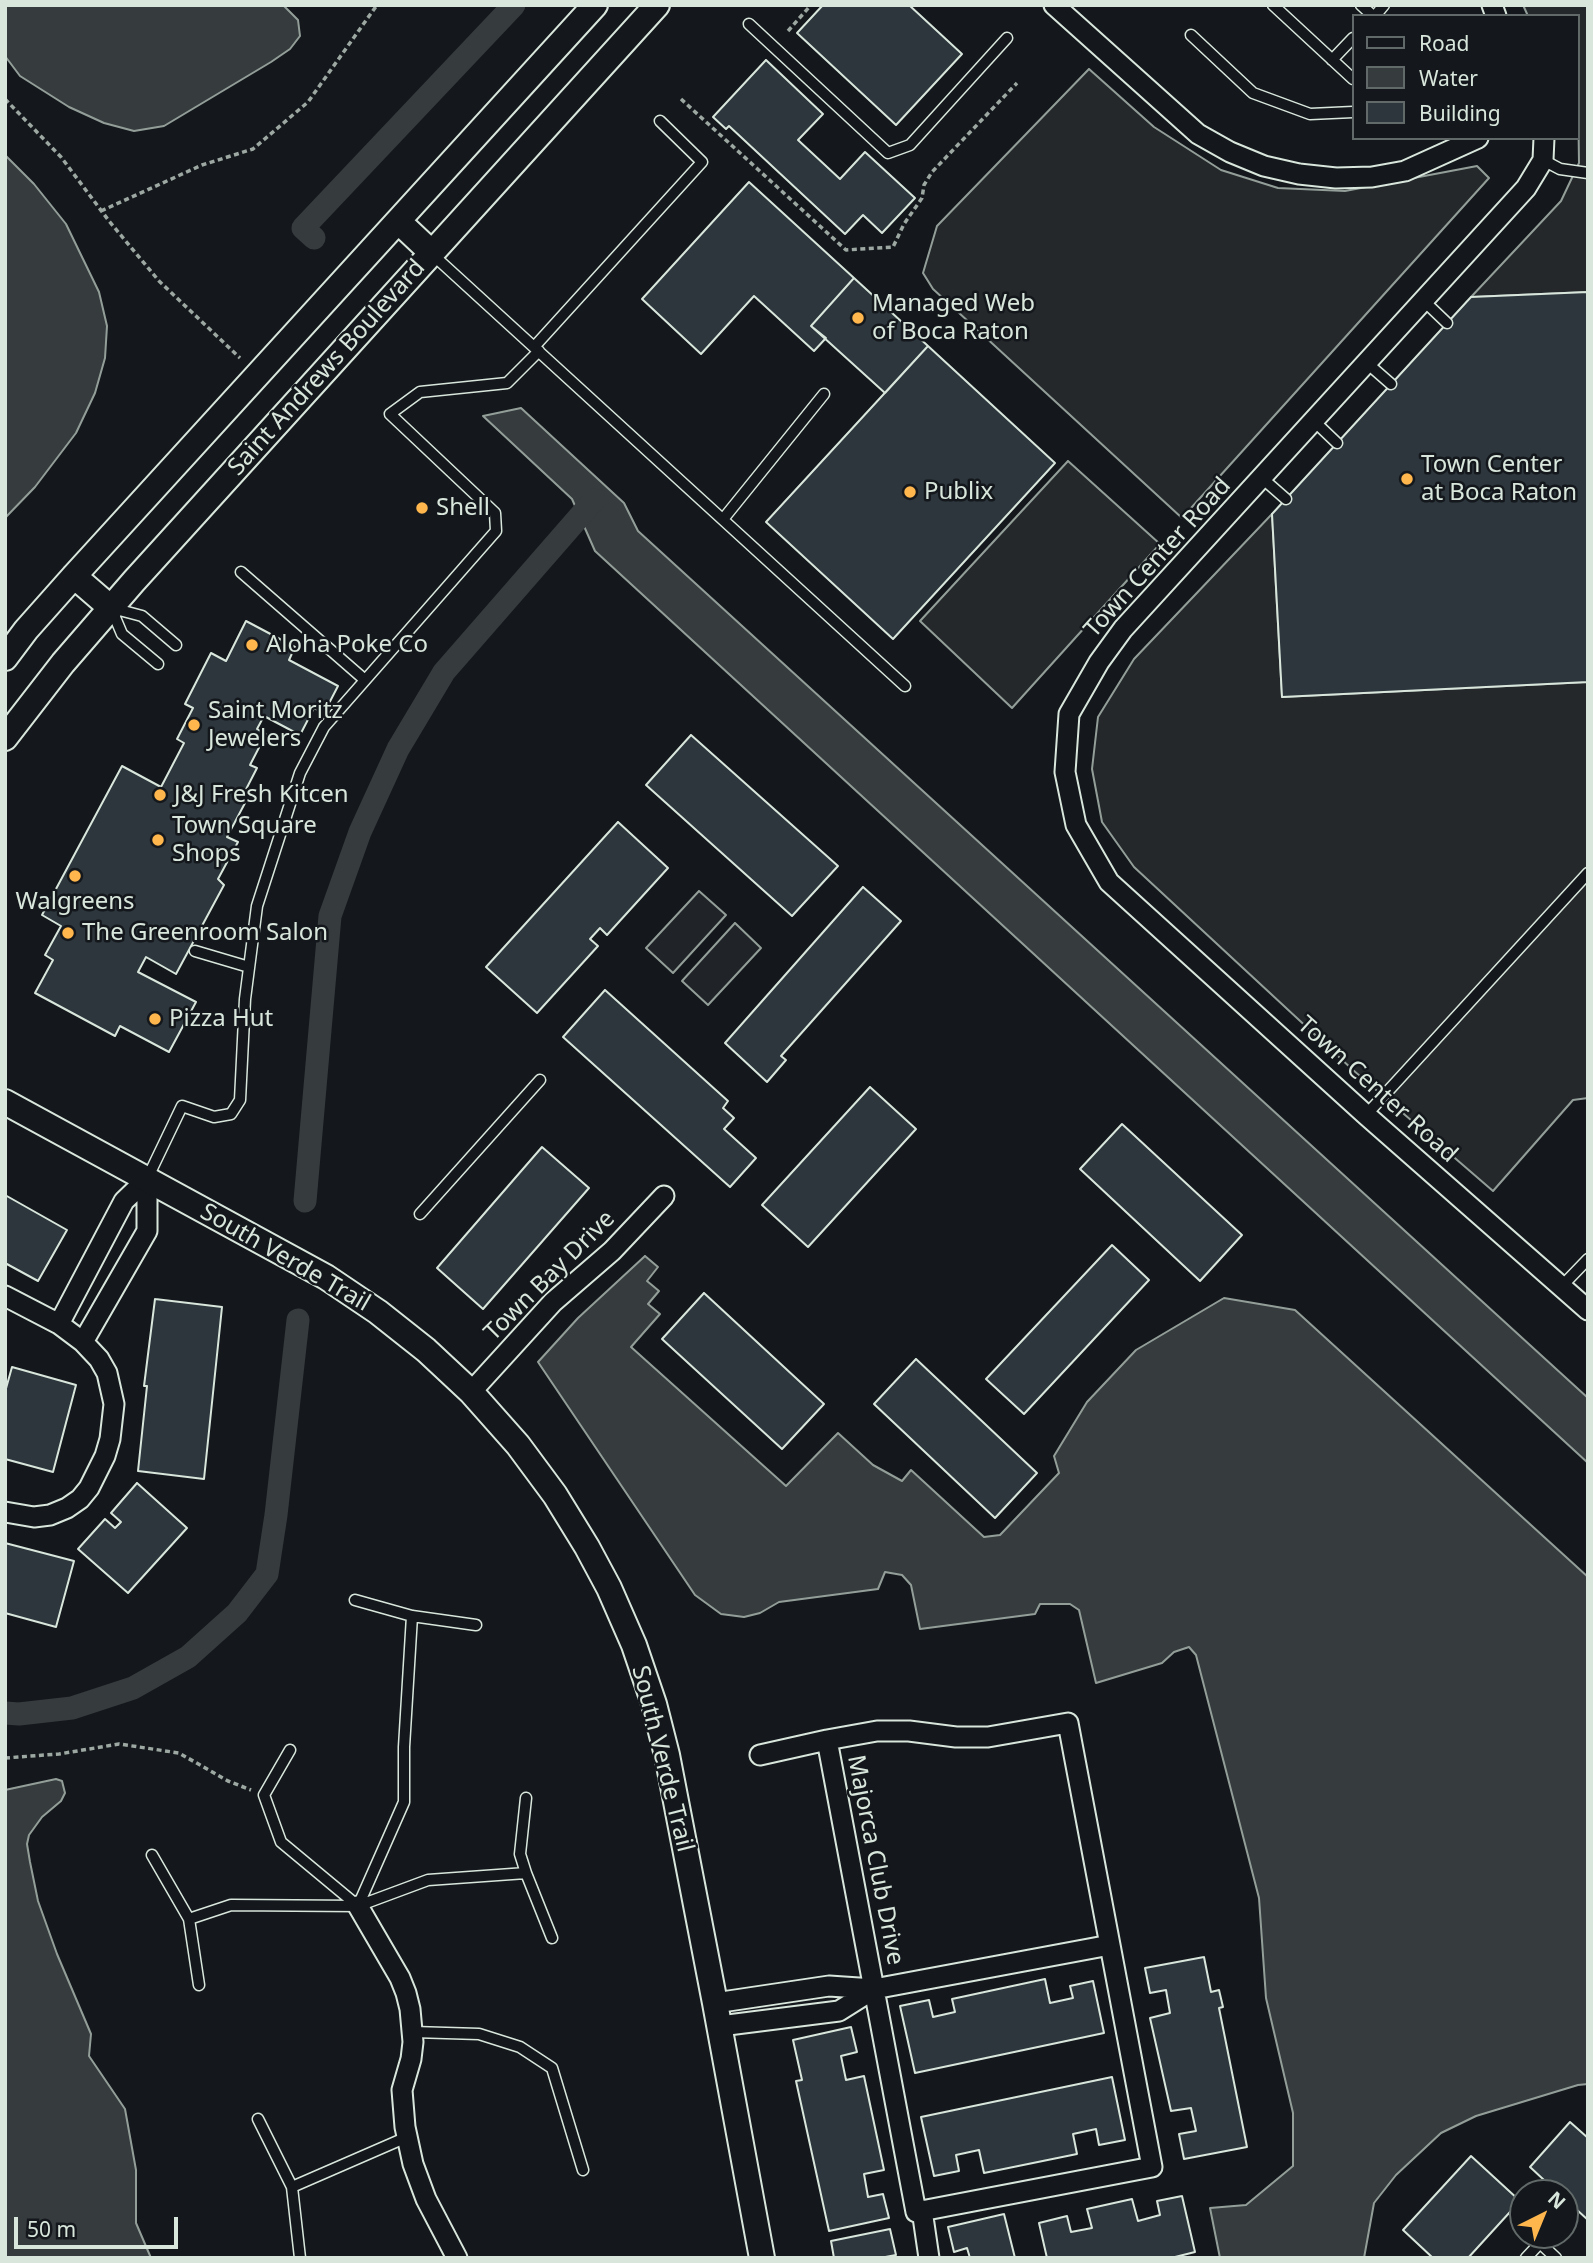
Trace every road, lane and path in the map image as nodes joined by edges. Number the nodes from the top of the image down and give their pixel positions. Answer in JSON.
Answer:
{"nodes":[{"id":1,"x":377,"y":5,"type":"edge"},
{"id":2,"x":595,"y":5,"type":"edge"},
{"id":3,"x":657,"y":5,"type":"edge"},
{"id":4,"x":811,"y":5,"type":"edge"},
{"id":5,"x":1054,"y":5,"type":"edge"},
{"id":6,"x":1273,"y":5,"type":"edge"},
{"id":7,"x":749,"y":24,"type":"dead end"},
{"id":8,"x":788,"y":31,"type":"dead end"},
{"id":9,"x":1191,"y":35,"type":"dead end"},
{"id":10,"x":1007,"y":38,"type":"dead end"},
{"id":11,"x":1352,"y":39,"type":"edge"},
{"id":12,"x":1332,"y":60,"type":"junction"},
{"id":13,"x":1352,"y":78,"type":"edge"},
{"id":14,"x":1017,"y":83,"type":"dead end"},
{"id":15,"x":5,"y":99,"type":"edge"},
{"id":16,"x":681,"y":99,"type":"dead end"},
{"id":17,"x":1352,"y":112,"type":"edge"},
{"id":18,"x":660,"y":121,"type":"dead end"},
{"id":19,"x":1474,"y":140,"type":"edge"},
{"id":20,"x":1544,"y":140,"type":"edge"},
{"id":21,"x":1543,"y":160,"type":"junction"},
{"id":22,"x":1588,"y":173,"type":"edge"},
{"id":23,"x":101,"y":211,"type":"junction"},
{"id":24,"x":398,"y":221,"type":"junction"},
{"id":25,"x":432,"y":253,"type":"junction"},
{"id":26,"x":1424,"y":301,"type":"junction"},
{"id":27,"x":1447,"y":323,"type":"dead end"},
{"id":28,"x":537,"y":349,"type":"junction"},
{"id":29,"x":240,"y":358,"type":"dead end"},
{"id":30,"x":1367,"y":363,"type":"junction"},
{"id":31,"x":1391,"y":384,"type":"dead end"},
{"id":32,"x":824,"y":394,"type":"dead end"},
{"id":33,"x":1314,"y":421,"type":"junction"},
{"id":34,"x":1337,"y":443,"type":"dead end"},
{"id":35,"x":1262,"y":478,"type":"junction"},
{"id":36,"x":1286,"y":499,"type":"dead end"},
{"id":37,"x":724,"y":518,"type":"junction"},
{"id":38,"x":242,"y":572,"type":"dead end"},
{"id":39,"x":74,"y":576,"type":"junction"},
{"id":40,"x":111,"y":608,"type":"junction"},
{"id":41,"x":176,"y":645,"type":"dead end"},
{"id":42,"x":5,"y":658,"type":"edge"},
{"id":43,"x":158,"y":664,"type":"dead end"},
{"id":44,"x":365,"y":680,"type":"junction"},
{"id":45,"x":905,"y":686,"type":"dead end"},
{"id":46,"x":5,"y":738,"type":"edge"},
{"id":47,"x":1588,"y":873,"type":"edge"},
{"id":48,"x":1584,"y":886,"type":"edge"},
{"id":49,"x":195,"y":951,"type":"dead end"},
{"id":50,"x":250,"y":967,"type":"junction"},
{"id":51,"x":540,"y":1080,"type":"dead end"},
{"id":52,"x":5,"y":1102,"type":"edge"},
{"id":53,"x":1366,"y":1115,"type":"junction"},
{"id":54,"x":147,"y":1179,"type":"junction"},
{"id":55,"x":664,"y":1196,"type":"dead end"},
{"id":56,"x":420,"y":1214,"type":"dead end"},
{"id":57,"x":1588,"y":1259,"type":"edge"},
{"id":58,"x":1562,"y":1286,"type":"junction"},
{"id":59,"x":5,"y":1296,"type":"edge"},
{"id":60,"x":1588,"y":1310,"type":"edge"},
{"id":61,"x":59,"y":1324,"type":"junction"},
{"id":62,"x":83,"y":1342,"type":"junction"},
{"id":63,"x":471,"y":1392,"type":"junction"},
{"id":64,"x":5,"y":1512,"type":"edge"},
{"id":65,"x":355,"y":1600,"type":"dead end"},
{"id":66,"x":412,"y":1616,"type":"junction"},
{"id":67,"x":476,"y":1625,"type":"dead end"},
{"id":68,"x":827,"y":1740,"type":"junction"},
{"id":69,"x":290,"y":1750,"type":"dead end"},
{"id":70,"x":760,"y":1755,"type":"dead end"},
{"id":71,"x":5,"y":1758,"type":"edge"},
{"id":72,"x":264,"y":1795,"type":"junction"},
{"id":73,"x":526,"y":1798,"type":"dead end"},
{"id":74,"x":152,"y":1855,"type":"dead end"},
{"id":75,"x":526,"y":1873,"type":"junction"},
{"id":76,"x":358,"y":1906,"type":"junction"},
{"id":77,"x":189,"y":1919,"type":"junction"},
{"id":78,"x":552,"y":1938,"type":"dead end"},
{"id":79,"x":1110,"y":1945,"type":"junction"},
{"id":80,"x":199,"y":1985,"type":"dead end"},
{"id":81,"x":874,"y":1989,"type":"junction"},
{"id":82,"x":717,"y":2015,"type":"junction"},
{"id":83,"x":413,"y":2032,"type":"junction"},
{"id":84,"x":258,"y":2119,"type":"dead end"},
{"id":85,"x":407,"y":2137,"type":"junction"},
{"id":86,"x":583,"y":2170,"type":"dead end"},
{"id":87,"x":292,"y":2187,"type":"junction"},
{"id":88,"x":922,"y":2210,"type":"junction"},
{"id":89,"x":300,"y":2258,"type":"edge"},
{"id":90,"x":457,"y":2258,"type":"edge"},
{"id":91,"x":762,"y":2258,"type":"edge"},
{"id":92,"x":929,"y":2258,"type":"edge"},
{"id":93,"x":1526,"y":2258,"type":"edge"},
{"id":94,"x":1556,"y":2258,"type":"edge"}],
"edges":[{"from":1,"to":23,"type":"path"},
{"from":2,"to":24,"type":"street","name":"Saint Andrews Boulevard"},
{"from":3,"to":25,"type":"street","name":"Saint Andrews Boulevard"},
{"from":4,"to":8,"type":"path"},
{"from":5,"to":19,"type":"street"},
{"from":6,"to":12,"type":"lane"},
{"from":7,"to":10,"type":"lane"},
{"from":9,"to":17,"type":"lane"},
{"from":11,"to":12,"type":"lane"},
{"from":12,"to":13,"type":"lane"},
{"from":14,"to":16,"type":"path"},
{"from":15,"to":23,"type":"path"},
{"from":18,"to":28,"type":"lane"},
{"from":20,"to":21,"type":"street","name":"Town Center Road"},
{"from":21,"to":22,"type":"lane"},
{"from":21,"to":26,"type":"street","name":"Town Center Road"},
{"from":23,"to":29,"type":"path"},
{"from":24,"to":25,"type":"street"},
{"from":24,"to":39,"type":"street","name":"Saint Andrews Boulevard"},
{"from":25,"to":28,"type":"lane"},
{"from":25,"to":40,"type":"street","name":"Saint Andrews Boulevard"},
{"from":26,"to":27,"type":"lane"},
{"from":26,"to":30,"type":"street","name":"Town Center Road"},
{"from":28,"to":37,"type":"lane"},
{"from":28,"to":44,"type":"lane"},
{"from":30,"to":31,"type":"lane"},
{"from":30,"to":33,"type":"street","name":"Town Center Road"},
{"from":32,"to":37,"type":"lane"},
{"from":33,"to":34,"type":"lane"},
{"from":33,"to":35,"type":"street","name":"Town Center Road"},
{"from":35,"to":36,"type":"lane"},
{"from":35,"to":53,"type":"street","name":"Town Center Road"},
{"from":37,"to":45,"type":"lane"},
{"from":38,"to":44,"type":"lane"},
{"from":39,"to":40,"type":"street"},
{"from":39,"to":42,"type":"street","name":"Saint Andrews Boulevard"},
{"from":40,"to":41,"type":"lane"},
{"from":40,"to":43,"type":"lane"},
{"from":40,"to":46,"type":"street","name":"Saint Andrews Boulevard"},
{"from":44,"to":50,"type":"lane"},
{"from":47,"to":48,"type":"lane"},
{"from":48,"to":53,"type":"lane"},
{"from":49,"to":50,"type":"lane"},
{"from":50,"to":54,"type":"lane"},
{"from":51,"to":56,"type":"lane"},
{"from":52,"to":54,"type":"street","name":"South Verde Trail"},
{"from":53,"to":58,"type":"street","name":"Town Center Road"},
{"from":54,"to":61,"type":"street"},
{"from":54,"to":62,"type":"street"},
{"from":54,"to":63,"type":"street","name":"South Verde Trail"},
{"from":55,"to":63,"type":"street","name":"Town Bay Drive"},
{"from":57,"to":58,"type":"lane"},
{"from":58,"to":60,"type":"street","name":"Town Center Road"},
{"from":59,"to":61,"type":"street"},
{"from":61,"to":62,"type":"street"},
{"from":62,"to":64,"type":"street"},
{"from":63,"to":82,"type":"street","name":"South Verde Trail"},
{"from":65,"to":66,"type":"lane"},
{"from":66,"to":67,"type":"lane"},
{"from":66,"to":76,"type":"lane"},
{"from":68,"to":70,"type":"street","name":"Majorca Club Drive"},
{"from":68,"to":79,"type":"street","name":"Majorca Club Drive"},
{"from":68,"to":81,"type":"street","name":"Majorca Club Drive"},
{"from":69,"to":72,"type":"lane"},
{"from":71,"to":72,"type":"path"},
{"from":72,"to":76,"type":"lane"},
{"from":73,"to":75,"type":"lane"},
{"from":74,"to":77,"type":"lane"},
{"from":75,"to":76,"type":"lane"},
{"from":75,"to":78,"type":"lane"},
{"from":76,"to":77,"type":"lane"},
{"from":76,"to":83,"type":"street"},
{"from":77,"to":80,"type":"lane"},
{"from":79,"to":81,"type":"street","name":"Majorca Club Drive"},
{"from":79,"to":88,"type":"street","name":"Majorca Club Drive"},
{"from":81,"to":82,"type":"street","name":"Majorca Club Drive"},
{"from":81,"to":88,"type":"street","name":"Majorca Club Drive"},
{"from":82,"to":91,"type":"street","name":"South Verde Trail"},
{"from":83,"to":85,"type":"street"},
{"from":83,"to":86,"type":"lane"},
{"from":84,"to":87,"type":"lane"},
{"from":85,"to":87,"type":"lane"},
{"from":85,"to":90,"type":"street"},
{"from":87,"to":89,"type":"lane"},
{"from":88,"to":92,"type":"street","name":"Majorca Club Drive"},
{"from":93,"to":94,"type":"lane"}]}
